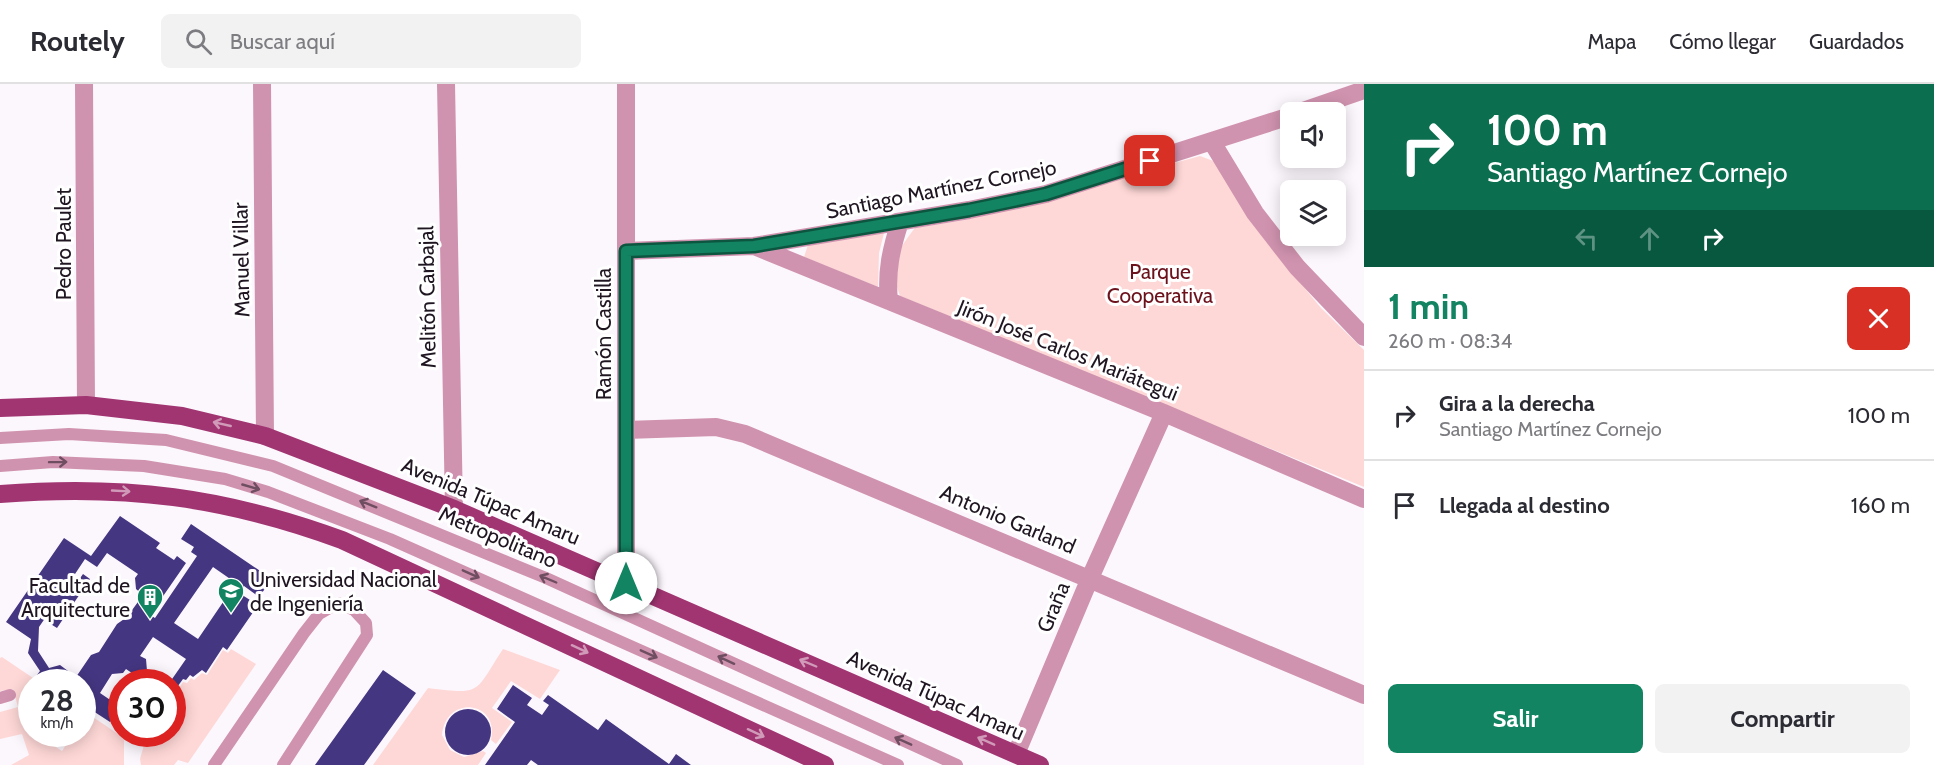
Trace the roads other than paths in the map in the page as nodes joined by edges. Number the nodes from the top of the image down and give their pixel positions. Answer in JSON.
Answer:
{"nodes":[{"id":1,"x":84,"y":84,"type":"edge"},
{"id":2,"x":262,"y":84,"type":"edge"},
{"id":3,"x":446,"y":84,"type":"edge"},
{"id":4,"x":626,"y":84,"type":"edge"},
{"id":5,"x":1364,"y":90,"type":"edge"},
{"id":6,"x":1329,"y":102,"type":"edge"},
{"id":7,"x":1280,"y":119,"type":"edge"},
{"id":8,"x":1212,"y":142,"type":"junction"},
{"id":9,"x":900,"y":222,"type":"junction"},
{"id":10,"x":754,"y":246,"type":"junction"},
{"id":11,"x":626,"y":251,"type":"junction"},
{"id":12,"x":889,"y":301,"type":"junction"},
{"id":13,"x":1364,"y":337,"type":"edge"},
{"id":14,"x":86,"y":405,"type":"junction"},
{"id":15,"x":0,"y":408,"type":"edge"},
{"id":16,"x":1164,"y":413,"type":"junction"},
{"id":17,"x":626,"y":430,"type":"junction"},
{"id":18,"x":265,"y":436,"type":"junction"},
{"id":19,"x":0,"y":438,"type":"edge"},
{"id":20,"x":0,"y":466,"type":"edge"},
{"id":21,"x":0,"y":494,"type":"edge"},
{"id":22,"x":1364,"y":499,"type":"edge"},
{"id":23,"x":454,"y":508,"type":"junction"},
{"id":24,"x":1090,"y":578,"type":"junction"},
{"id":25,"x":626,"y":583,"type":"junction"},
{"id":26,"x":1364,"y":695,"type":"edge"},
{"id":27,"x":1016,"y":754,"type":"junction"},
{"id":28,"x":814,"y":763,"type":"edge"},
{"id":29,"x":214,"y":765,"type":"edge"},
{"id":30,"x":283,"y":765,"type":"edge"},
{"id":31,"x":898,"y":765,"type":"edge"},
{"id":32,"x":957,"y":765,"type":"edge"},
{"id":33,"x":1040,"y":765,"type":"edge"}],
"edges":[{"from":1,"to":14,"type":"street","name":"Pedro Paulet"},
{"from":2,"to":18,"type":"street","name":"Manuel Villar"},
{"from":3,"to":23,"type":"street","name":"Melitón Carbajal"},
{"from":4,"to":11,"type":"street","name":"Ramón Castilla"},
{"from":5,"to":6,"type":"street"},
{"from":7,"to":8,"type":"street","name":"Santiago Martínez Cornejo"},
{"from":8,"to":9,"type":"street","name":"Santiago Martínez Cornejo"},
{"from":8,"to":13,"type":"street"},
{"from":9,"to":10,"type":"street","name":"Santiago Martínez Cornejo"},
{"from":9,"to":12,"type":"street"},
{"from":10,"to":11,"type":"street","name":"Santiago Martínez Cornejo"},
{"from":10,"to":12,"type":"street","name":"Jirón José Carlos Mariátegui"},
{"from":11,"to":17,"type":"street","name":"Ramón Castilla"},
{"from":12,"to":16,"type":"street","name":"Jirón José Carlos Mariátegui"},
{"from":14,"to":15,"type":"main road","name":"Avenida Túpac Amaru"},
{"from":18,"to":14,"type":"main road","name":"Avenida Túpac Amaru","one_way":true},
{"from":16,"to":22,"type":"street","name":"Jirón José Carlos Mariátegui"},
{"from":16,"to":24,"type":"street","name":"Graña"},
{"from":17,"to":24,"type":"street","name":"Antonio Garland"},
{"from":17,"to":25,"type":"street","name":"Ramón Castilla"},
{"from":18,"to":23,"type":"main road","name":"Avenida Túpac Amaru"},
{"from":32,"to":19,"type":"lane","name":"Metropolitano","one_way":true},
{"from":20,"to":31,"type":"lane","one_way":true},
{"from":21,"to":28,"type":"main road","one_way":true},
{"from":23,"to":25,"type":"main road","name":"Avenida Túpac Amaru"},
{"from":24,"to":26,"type":"street","name":"Antonio Garland"},
{"from":24,"to":27,"type":"street","name":"Graña"},
{"from":27,"to":25,"type":"main road","name":"Avenida Túpac Amaru","one_way":true},
{"from":27,"to":33,"type":"main road","name":"Avenida Túpac Amaru"},
{"from":29,"to":30,"type":"lane"}]}
